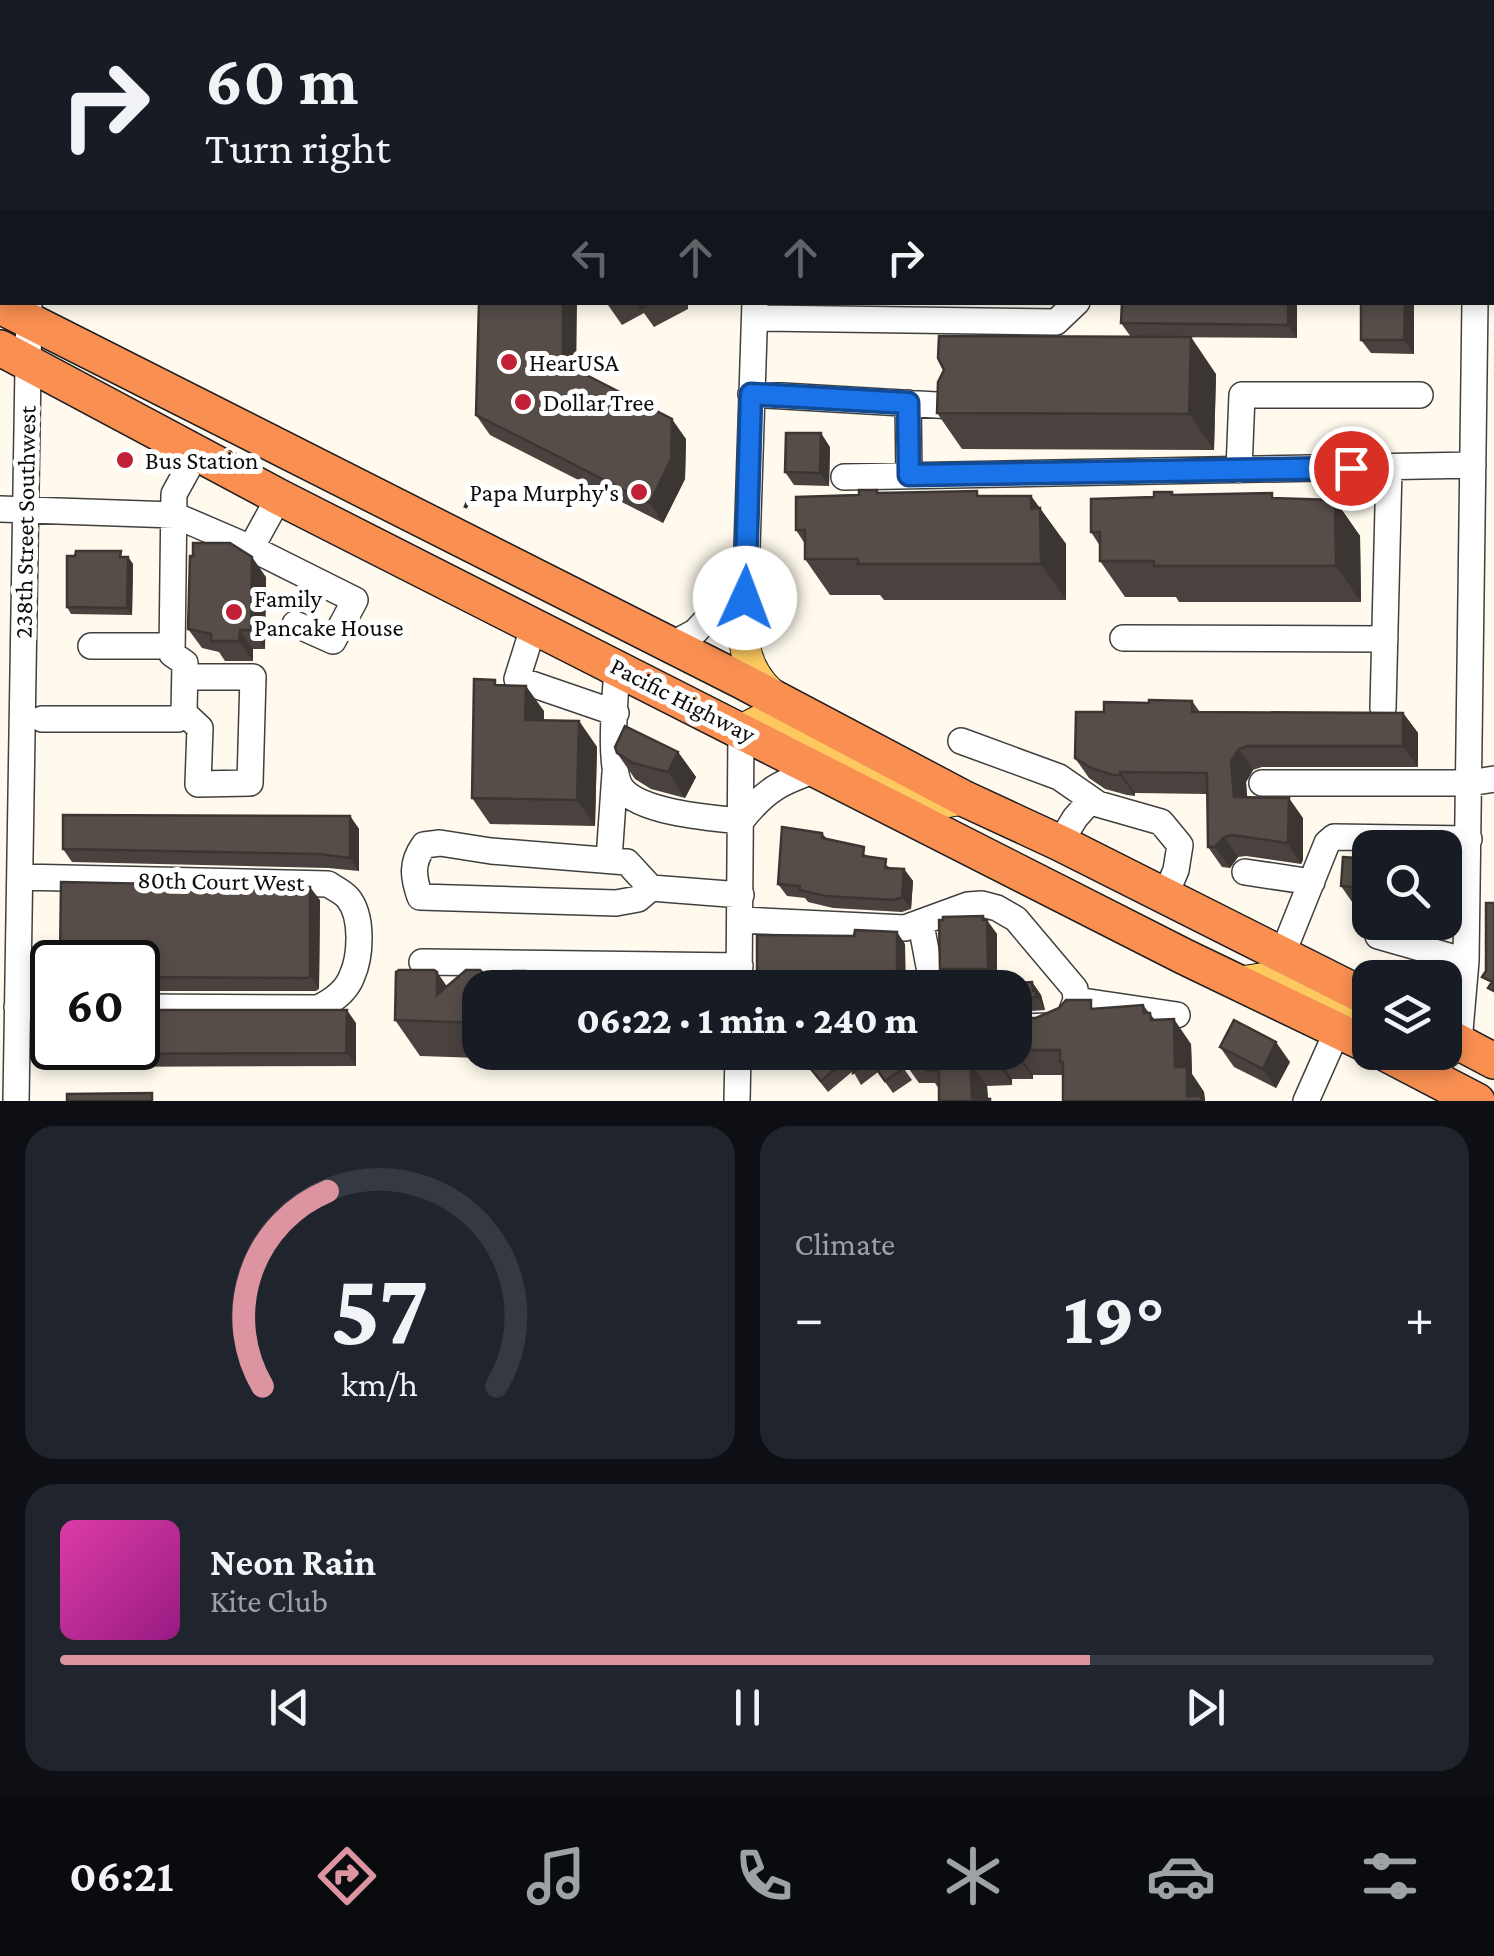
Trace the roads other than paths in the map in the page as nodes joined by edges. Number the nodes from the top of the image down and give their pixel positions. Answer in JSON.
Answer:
{"nodes":[{"id":1,"x":1074,"y":305,"type":"edge"},
{"id":2,"x":1475,"y":305,"type":"edge"},
{"id":3,"x":19,"y":310,"type":"edge"},
{"id":4,"x":755,"y":310,"type":"edge"},
{"id":5,"x":14,"y":356,"type":"edge"},
{"id":6,"x":1484,"y":362,"type":"edge"},
{"id":7,"x":751,"y":394,"type":"junction"},
{"id":8,"x":1420,"y":395,"type":"dead end"},
{"id":9,"x":908,"y":403,"type":"junction"},
{"id":10,"x":953,"y":406,"type":"edge"},
{"id":11,"x":196,"y":454,"type":"junction"},
{"id":12,"x":1473,"y":465,"type":"junction"},
{"id":13,"x":1388,"y":468,"type":"junction"},
{"id":14,"x":1239,"y":470,"type":"junction"},
{"id":15,"x":909,"y":475,"type":"junction"},
{"id":16,"x":844,"y":478,"type":"dead end"},
{"id":17,"x":279,"y":497,"type":"junction"},
{"id":18,"x":13,"y":509,"type":"edge"},
{"id":19,"x":174,"y":515,"type":"junction"},
{"id":20,"x":251,"y":548,"type":"junction"},
{"id":21,"x":12,"y":569,"type":"edge"},
{"id":22,"x":1483,"y":576,"type":"edge"},
{"id":23,"x":746,"y":578,"type":"junction"},
{"id":24,"x":295,"y":624,"type":"dead end"},
{"id":25,"x":534,"y":626,"type":"junction"},
{"id":26,"x":1123,"y":638,"type":"dead end"},
{"id":27,"x":1385,"y":640,"type":"junction"},
{"id":28,"x":671,"y":645,"type":"junction"},
{"id":29,"x":91,"y":646,"type":"dead end"},
{"id":30,"x":172,"y":646,"type":"junction"},
{"id":31,"x":617,"y":666,"type":"junction"},
{"id":32,"x":185,"y":677,"type":"junction"},
{"id":33,"x":11,"y":698,"type":"edge"},
{"id":34,"x":780,"y":702,"type":"junction"},
{"id":35,"x":1383,"y":708,"type":"edge"},
{"id":36,"x":616,"y":712,"type":"junction"},
{"id":37,"x":184,"y":713,"type":"junction"},
{"id":38,"x":42,"y":719,"type":"dead end"},
{"id":39,"x":742,"y":730,"type":"junction"},
{"id":40,"x":961,"y":741,"type":"dead end"},
{"id":41,"x":819,"y":769,"type":"junction"},
{"id":42,"x":615,"y":773,"type":"junction"},
{"id":43,"x":1482,"y":781,"type":"edge"},
{"id":44,"x":1262,"y":783,"type":"dead end"},
{"id":45,"x":965,"y":799,"type":"junction"},
{"id":46,"x":1092,"y":800,"type":"junction"},
{"id":47,"x":740,"y":820,"type":"junction"},
{"id":48,"x":1468,"y":839,"type":"junction"},
{"id":49,"x":1060,"y":843,"type":"junction"},
{"id":50,"x":609,"y":859,"type":"junction"},
{"id":51,"x":1245,"y":872,"type":"dead end"},
{"id":52,"x":1481,"y":875,"type":"edge"},
{"id":53,"x":20,"y":877,"type":"junction"},
{"id":54,"x":1312,"y":882,"type":"junction"},
{"id":55,"x":651,"y":888,"type":"junction"},
{"id":56,"x":1166,"y":896,"type":"junction"},
{"id":57,"x":741,"y":908,"type":"junction"},
{"id":58,"x":922,"y":924,"type":"junction"},
{"id":59,"x":9,"y":927,"type":"edge"},
{"id":60,"x":1392,"y":940,"type":"edge"},
{"id":61,"x":1282,"y":955,"type":"junction"},
{"id":62,"x":1466,"y":961,"type":"junction"},
{"id":63,"x":422,"y":962,"type":"dead end"},
{"id":64,"x":591,"y":970,"type":"edge"},
{"id":65,"x":739,"y":970,"type":"edge"},
{"id":66,"x":930,"y":970,"type":"edge"},
{"id":67,"x":1462,"y":977,"type":"edge"},
{"id":68,"x":1352,"y":990,"type":"edge"},
{"id":69,"x":1076,"y":1000,"type":"junction"},
{"id":70,"x":18,"y":1006,"type":"junction"},
{"id":71,"x":30,"y":1006,"type":"edge"},
{"id":72,"x":160,"y":1008,"type":"edge"},
{"id":73,"x":1177,"y":1016,"type":"edge"},
{"id":74,"x":1352,"y":1026,"type":"edge"},
{"id":75,"x":1032,"y":1027,"type":"edge"},
{"id":76,"x":1352,"y":1030,"type":"edge"},
{"id":77,"x":1462,"y":1049,"type":"edge"},
{"id":78,"x":1494,"y":1061,"type":"edge"},
{"id":79,"x":738,"y":1070,"type":"edge"},
{"id":80,"x":1417,"y":1070,"type":"edge"},
{"id":81,"x":16,"y":1101,"type":"edge"},
{"id":82,"x":737,"y":1101,"type":"edge"},
{"id":83,"x":1306,"y":1101,"type":"edge"},
{"id":84,"x":1475,"y":1101,"type":"edge"}],
"edges":[{"from":1,"to":4,"type":"street"},
{"from":2,"to":6,"type":"street"},
{"from":3,"to":5,"type":"street","name":"238th Street Southwest"},
{"from":3,"to":28,"type":"highway","name":"Pacific Highway"},
{"from":4,"to":7,"type":"street"},
{"from":5,"to":11,"type":"highway","name":"Pacific Highway"},
{"from":5,"to":18,"type":"street","name":"238th Street Southwest"},
{"from":6,"to":12,"type":"street"},
{"from":7,"to":9,"type":"street"},
{"from":7,"to":23,"type":"street"},
{"from":8,"to":14,"type":"street"},
{"from":9,"to":10,"type":"street"},
{"from":9,"to":15,"type":"street"},
{"from":11,"to":17,"type":"highway","name":"Pacific Highway"},
{"from":11,"to":19,"type":"street"},
{"from":12,"to":13,"type":"street"},
{"from":12,"to":22,"type":"street"},
{"from":13,"to":14,"type":"street"},
{"from":13,"to":27,"type":"street"},
{"from":14,"to":15,"type":"street"},
{"from":15,"to":16,"type":"street"},
{"from":17,"to":20,"type":"street"},
{"from":17,"to":25,"type":"highway","name":"Pacific Highway"},
{"from":18,"to":19,"type":"street"},
{"from":18,"to":21,"type":"street","name":"238th Street Southwest"},
{"from":19,"to":20,"type":"street"},
{"from":19,"to":30,"type":"street"},
{"from":20,"to":24,"type":"street"},
{"from":21,"to":33,"type":"street","name":"238th Street Southwest"},
{"from":22,"to":43,"type":"street"},
{"from":23,"to":28,"type":"street"},
{"from":23,"to":34,"type":"main road"},
{"from":25,"to":31,"type":"highway","name":"Pacific Highway"},
{"from":25,"to":36,"type":"street"},
{"from":26,"to":27,"type":"street"},
{"from":27,"to":35,"type":"street"},
{"from":28,"to":34,"type":"highway","name":"Pacific Highway"},
{"from":29,"to":30,"type":"street"},
{"from":30,"to":32,"type":"street"},
{"from":31,"to":36,"type":"street"},
{"from":31,"to":39,"type":"highway","name":"Pacific Highway"},
{"from":32,"to":37,"type":"street"},
{"from":32,"to":37,"type":"street"},
{"from":33,"to":53,"type":"street","name":"238th Street Southwest"},
{"from":34,"to":45,"type":"highway","name":"Pacific Highway"},
{"from":36,"to":42,"type":"street"},
{"from":37,"to":38,"type":"street"},
{"from":39,"to":41,"type":"highway","name":"Pacific Highway"},
{"from":39,"to":45,"type":"main road"},
{"from":39,"to":47,"type":"street"},
{"from":40,"to":46,"type":"street"},
{"from":41,"to":47,"type":"street"},
{"from":41,"to":74,"type":"highway","name":"Pacific Highway"},
{"from":42,"to":47,"type":"street"},
{"from":42,"to":50,"type":"street"},
{"from":43,"to":44,"type":"street"},
{"from":43,"to":48,"type":"street"},
{"from":45,"to":49,"type":"highway","name":"Pacific Highway"},
{"from":46,"to":49,"type":"street"},
{"from":46,"to":56,"type":"street"},
{"from":47,"to":57,"type":"street"},
{"from":48,"to":52,"type":"street"},
{"from":48,"to":54,"type":"street"},
{"from":49,"to":56,"type":"highway","name":"Pacific Highway"},
{"from":50,"to":55,"type":"street"},
{"from":50,"to":55,"type":"street"},
{"from":51,"to":54,"type":"street"},
{"from":52,"to":62,"type":"street"},
{"from":53,"to":59,"type":"street","name":"238th Street Southwest"},
{"from":53,"to":72,"type":"street","name":"80th Court West"},
{"from":54,"to":61,"type":"street"},
{"from":55,"to":57,"type":"street"},
{"from":56,"to":61,"type":"highway","name":"Pacific Highway"},
{"from":57,"to":58,"type":"street"},
{"from":57,"to":65,"type":"street"},
{"from":58,"to":66,"type":"street"},
{"from":58,"to":69,"type":"street"},
{"from":59,"to":70,"type":"street","name":"238th Street Southwest"},
{"from":60,"to":62,"type":"street"},
{"from":61,"to":68,"type":"highway","name":"Pacific Highway"},
{"from":62,"to":67,"type":"street"},
{"from":63,"to":64,"type":"street"},
{"from":69,"to":73,"type":"street"},
{"from":69,"to":75,"type":"street"},
{"from":70,"to":71,"type":"street"},
{"from":70,"to":81,"type":"street","name":"238th Street Southwest"},
{"from":76,"to":83,"type":"street"},
{"from":77,"to":78,"type":"highway"},
{"from":79,"to":82,"type":"street"},
{"from":80,"to":84,"type":"highway"}]}
